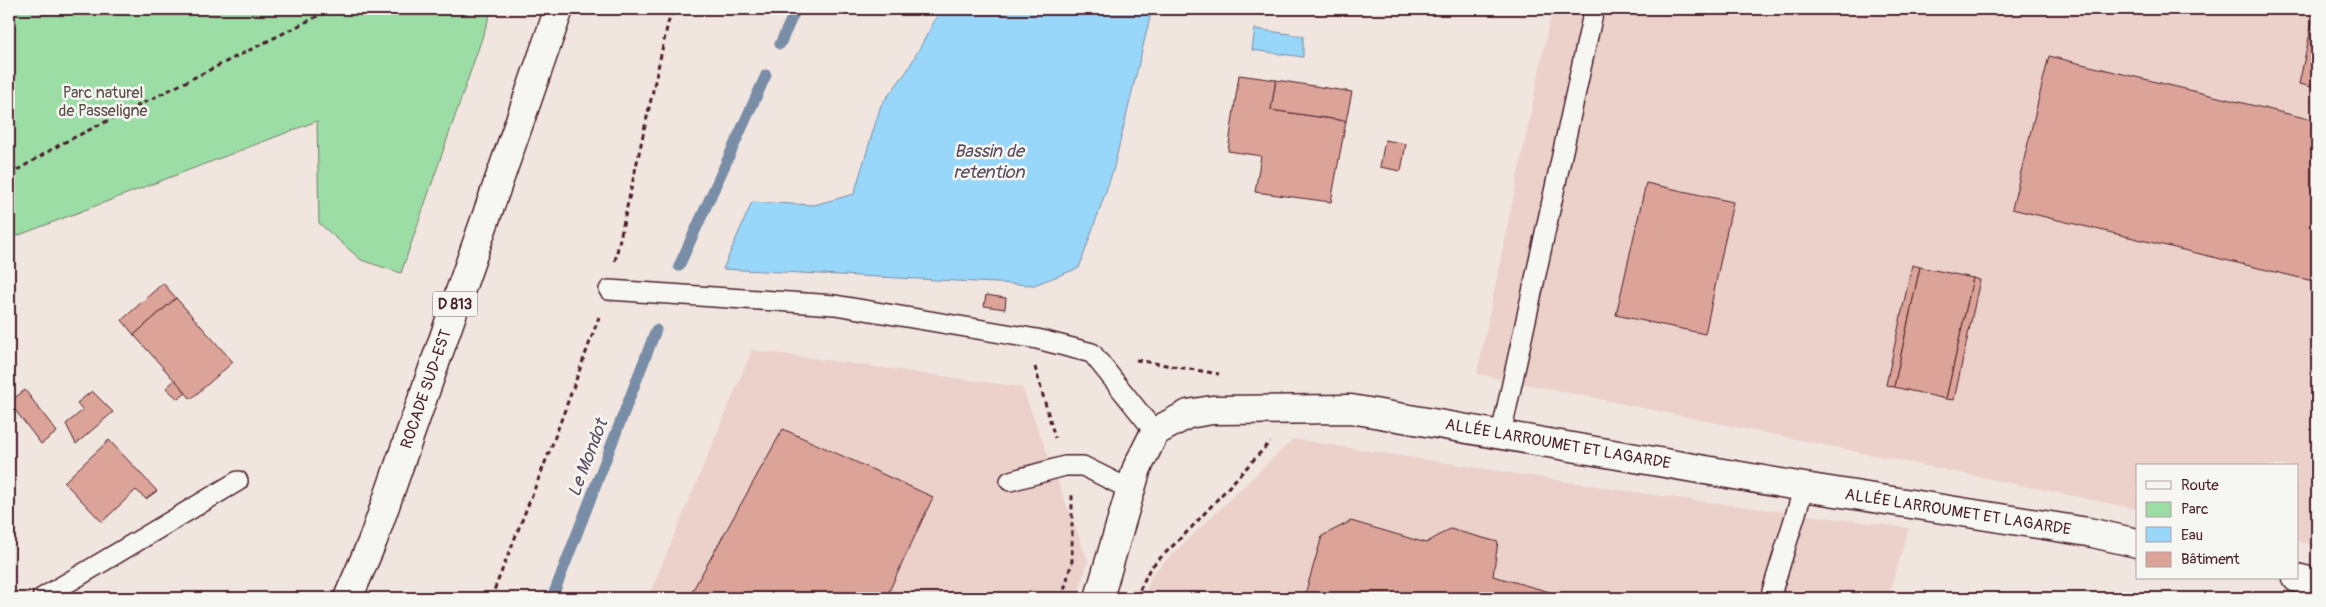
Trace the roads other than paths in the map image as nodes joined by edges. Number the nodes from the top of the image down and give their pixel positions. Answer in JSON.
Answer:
{"nodes":[{"id":1,"x":559,"y":9,"type":"edge"},
{"id":2,"x":1594,"y":9,"type":"edge"},
{"id":3,"x":617,"y":291,"type":"dead end"},
{"id":4,"x":1155,"y":432,"type":"junction"},
{"id":5,"x":1501,"y":434,"type":"junction"},
{"id":6,"x":238,"y":481,"type":"dead end"},
{"id":7,"x":1010,"y":481,"type":"dead end"},
{"id":8,"x":1804,"y":487,"type":"junction"},
{"id":9,"x":1131,"y":490,"type":"junction"},
{"id":10,"x":2136,"y":543,"type":"edge"},
{"id":11,"x":2298,"y":578,"type":"edge"},
{"id":12,"x":2317,"y":583,"type":"edge"},
{"id":13,"x":42,"y":598,"type":"edge"},
{"id":14,"x":348,"y":598,"type":"edge"},
{"id":15,"x":1099,"y":598,"type":"edge"},
{"id":16,"x":1770,"y":598,"type":"edge"}],
"edges":[{"from":1,"to":14,"type":"street","name":"ROCADE SUD-EST","number":"D 813"},
{"from":2,"to":5,"type":"lane"},
{"from":3,"to":4,"type":"lane"},
{"from":4,"to":5,"type":"street","name":"ALLÉE LARROUMET ET LAGARDE"},
{"from":4,"to":9,"type":"street"},
{"from":5,"to":8,"type":"street","name":"ALLÉE LARROUMET ET LAGARDE"},
{"from":6,"to":13,"type":"lane"},
{"from":7,"to":9,"type":"lane"},
{"from":8,"to":10,"type":"street","name":"ALLÉE LARROUMET ET LAGARDE"},
{"from":8,"to":16,"type":"lane"},
{"from":9,"to":15,"type":"street"},
{"from":11,"to":12,"type":"street"}]}
